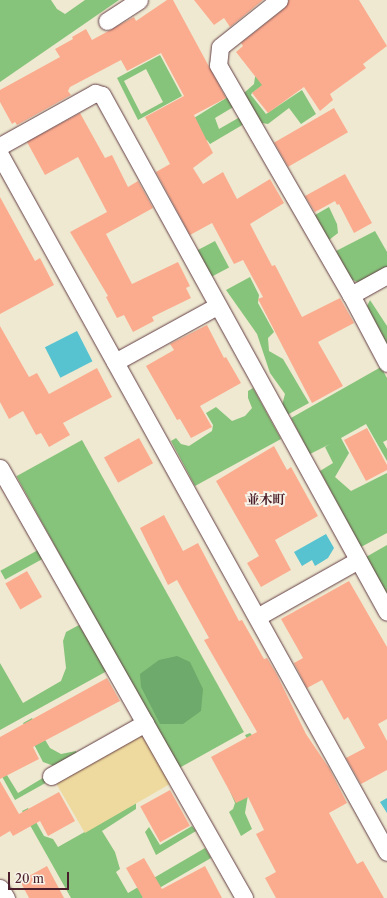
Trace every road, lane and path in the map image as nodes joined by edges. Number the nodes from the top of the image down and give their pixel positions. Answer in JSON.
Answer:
{"nodes":[{"id":1,"x":139,"y":0,"type":"edge"},
{"id":2,"x":279,"y":0,"type":"edge"},
{"id":3,"x":107,"y":21,"type":"dead end"},
{"id":4,"x":0,"y":146,"type":"edge"},
{"id":5,"x":0,"y":155,"type":"edge"},
{"id":6,"x":387,"y":275,"type":"edge"},
{"id":7,"x":351,"y":295,"type":"junction"},
{"id":8,"x":217,"y":306,"type":"junction"},
{"id":9,"x":115,"y":362,"type":"junction"},
{"id":10,"x":387,"y":363,"type":"edge"},
{"id":11,"x":0,"y":468,"type":"edge"},
{"id":12,"x":358,"y":560,"type":"junction"},
{"id":13,"x":387,"y":612,"type":"edge"},
{"id":14,"x":257,"y":617,"type":"junction"},
{"id":15,"x":145,"y":723,"type":"junction"},
{"id":16,"x":51,"y":776,"type":"dead end"},
{"id":17,"x":385,"y":844,"type":"edge"},
{"id":18,"x":0,"y":888,"type":"edge"},
{"id":19,"x":6,"y":898,"type":"edge"},
{"id":20,"x":244,"y":898,"type":"edge"}],
"edges":[{"from":1,"to":3,"type":"street"},
{"from":2,"to":7,"type":"street"},
{"from":4,"to":8,"type":"street"},
{"from":5,"to":9,"type":"street"},
{"from":6,"to":7,"type":"street"},
{"from":7,"to":10,"type":"street"},
{"from":8,"to":9,"type":"street"},
{"from":8,"to":12,"type":"street"},
{"from":9,"to":14,"type":"street"},
{"from":11,"to":15,"type":"street"},
{"from":12,"to":13,"type":"street"},
{"from":12,"to":14,"type":"street"},
{"from":14,"to":17,"type":"street"},
{"from":15,"to":16,"type":"street"},
{"from":15,"to":20,"type":"street"},
{"from":18,"to":19,"type":"street"}]}
